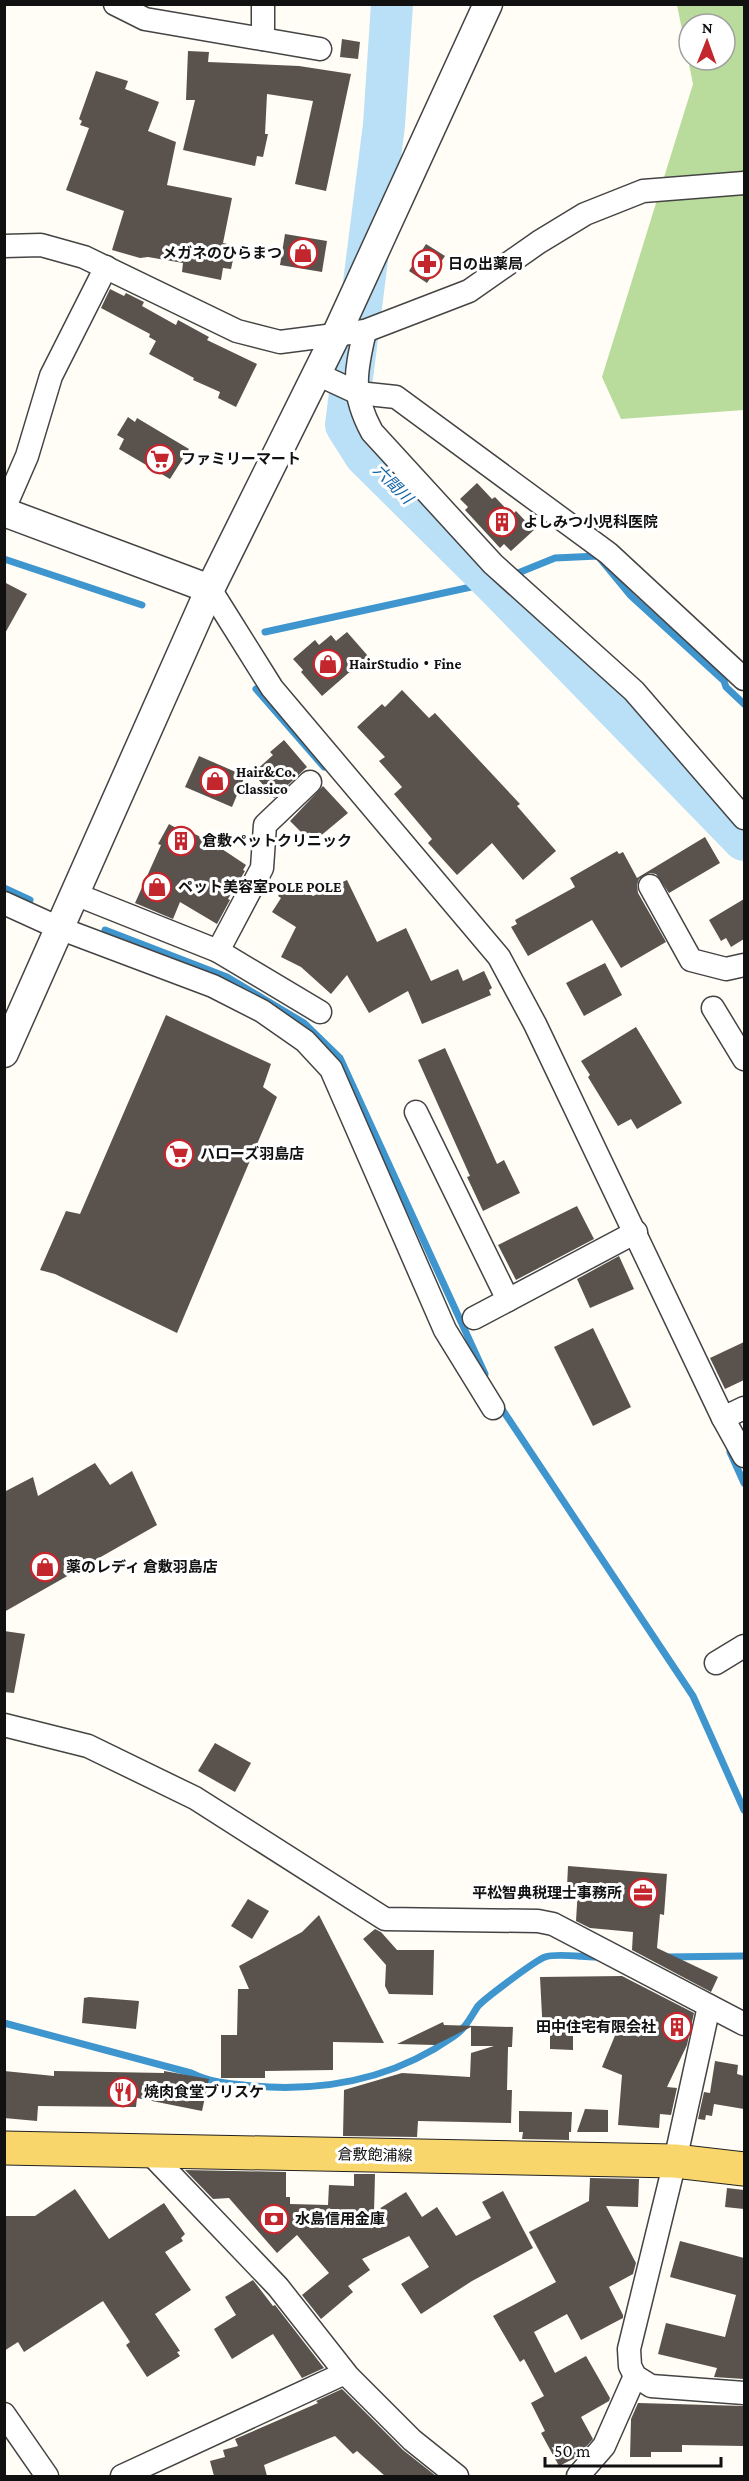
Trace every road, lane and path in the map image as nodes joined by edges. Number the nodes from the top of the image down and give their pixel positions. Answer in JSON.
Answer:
{"nodes":[{"id":1,"x":115,"y":4,"type":"edge"},
{"id":2,"x":263,"y":4,"type":"edge"},
{"id":3,"x":488,"y":4,"type":"edge"},
{"id":4,"x":263,"y":39,"type":"junction"},
{"id":5,"x":320,"y":49,"type":"dead end"},
{"id":6,"x":744,"y":183,"type":"edge"},
{"id":7,"x":4,"y":246,"type":"edge"},
{"id":8,"x":106,"y":267,"type":"junction"},
{"id":9,"x":365,"y":331,"type":"junction"},
{"id":10,"x":337,"y":333,"type":"junction"},
{"id":11,"x":317,"y":374,"type":"junction"},
{"id":12,"x":358,"y":393,"type":"junction"},
{"id":13,"x":4,"y":510,"type":"edge"},
{"id":14,"x":210,"y":589,"type":"junction"},
{"id":15,"x":744,"y":679,"type":"edge"},
{"id":16,"x":310,"y":782,"type":"dead end"},
{"id":17,"x":744,"y":818,"type":"edge"},
{"id":18,"x":650,"y":886,"type":"dead end"},
{"id":19,"x":75,"y":894,"type":"junction"},
{"id":20,"x":4,"y":903,"type":"edge"},
{"id":21,"x":59,"y":928,"type":"junction"},
{"id":22,"x":218,"y":951,"type":"junction"},
{"id":23,"x":744,"y":965,"type":"edge"},
{"id":24,"x":713,"y":1008,"type":"dead end"},
{"id":25,"x":320,"y":1012,"type":"dead end"},
{"id":26,"x":4,"y":1053,"type":"edge"},
{"id":27,"x":744,"y":1059,"type":"edge"},
{"id":28,"x":416,"y":1112,"type":"dead end"},
{"id":29,"x":629,"y":1236,"type":"junction"},
{"id":30,"x":508,"y":1300,"type":"junction"},
{"id":31,"x":474,"y":1318,"type":"dead end"},
{"id":32,"x":493,"y":1408,"type":"dead end"},
{"id":33,"x":744,"y":1408,"type":"edge"},
{"id":34,"x":723,"y":1418,"type":"junction"},
{"id":35,"x":744,"y":1456,"type":"edge"},
{"id":36,"x":744,"y":1646,"type":"edge"},
{"id":37,"x":716,"y":1663,"type":"dead end"},
{"id":38,"x":4,"y":1725,"type":"edge"},
{"id":39,"x":709,"y":2006,"type":"junction"},
{"id":40,"x":744,"y":2024,"type":"edge"},
{"id":41,"x":4,"y":2148,"type":"edge"},
{"id":42,"x":147,"y":2150,"type":"junction"},
{"id":43,"x":675,"y":2161,"type":"junction"},
{"id":44,"x":744,"y":2169,"type":"edge"},
{"id":45,"x":345,"y":2373,"type":"junction"},
{"id":46,"x":635,"y":2376,"type":"junction"},
{"id":47,"x":744,"y":2393,"type":"edge"},
{"id":48,"x":4,"y":2414,"type":"edge"},
{"id":49,"x":47,"y":2476,"type":"edge"},
{"id":50,"x":122,"y":2476,"type":"edge"},
{"id":51,"x":457,"y":2476,"type":"edge"},
{"id":52,"x":578,"y":2476,"type":"edge"}],
"edges":[{"from":1,"to":4,"type":"street"},
{"from":2,"to":4,"type":"street"},
{"from":3,"to":10,"type":"street"},
{"from":4,"to":5,"type":"street"},
{"from":6,"to":9,"type":"street"},
{"from":7,"to":8,"type":"street"},
{"from":8,"to":10,"type":"street"},
{"from":8,"to":13,"type":"street"},
{"from":9,"to":10,"type":"street"},
{"from":9,"to":12,"type":"street"},
{"from":10,"to":11,"type":"street"},
{"from":11,"to":12,"type":"street"},
{"from":11,"to":14,"type":"street"},
{"from":12,"to":15,"type":"street"},
{"from":12,"to":17,"type":"street"},
{"from":13,"to":14,"type":"street"},
{"from":14,"to":19,"type":"street"},
{"from":14,"to":29,"type":"street"},
{"from":16,"to":22,"type":"street"},
{"from":18,"to":23,"type":"street"},
{"from":19,"to":21,"type":"street"},
{"from":19,"to":22,"type":"street"},
{"from":20,"to":21,"type":"street"},
{"from":21,"to":26,"type":"street"},
{"from":21,"to":32,"type":"street"},
{"from":22,"to":25,"type":"street"},
{"from":24,"to":27,"type":"street"},
{"from":28,"to":30,"type":"street"},
{"from":29,"to":30,"type":"street"},
{"from":29,"to":34,"type":"street"},
{"from":30,"to":31,"type":"street"},
{"from":33,"to":34,"type":"street"},
{"from":34,"to":35,"type":"street"},
{"from":36,"to":37,"type":"street"},
{"from":38,"to":39,"type":"street"},
{"from":39,"to":40,"type":"street"},
{"from":39,"to":43,"type":"street"},
{"from":41,"to":42,"type":"main road","name":"倉敷飽浦線"},
{"from":42,"to":43,"type":"main road","name":"倉敷飽浦線"},
{"from":42,"to":45,"type":"street"},
{"from":43,"to":44,"type":"main road","name":"倉敷飽浦線"},
{"from":43,"to":46,"type":"street"},
{"from":45,"to":50,"type":"street"},
{"from":45,"to":51,"type":"street"},
{"from":46,"to":47,"type":"street"},
{"from":46,"to":52,"type":"street"},
{"from":48,"to":49,"type":"street"}]}
